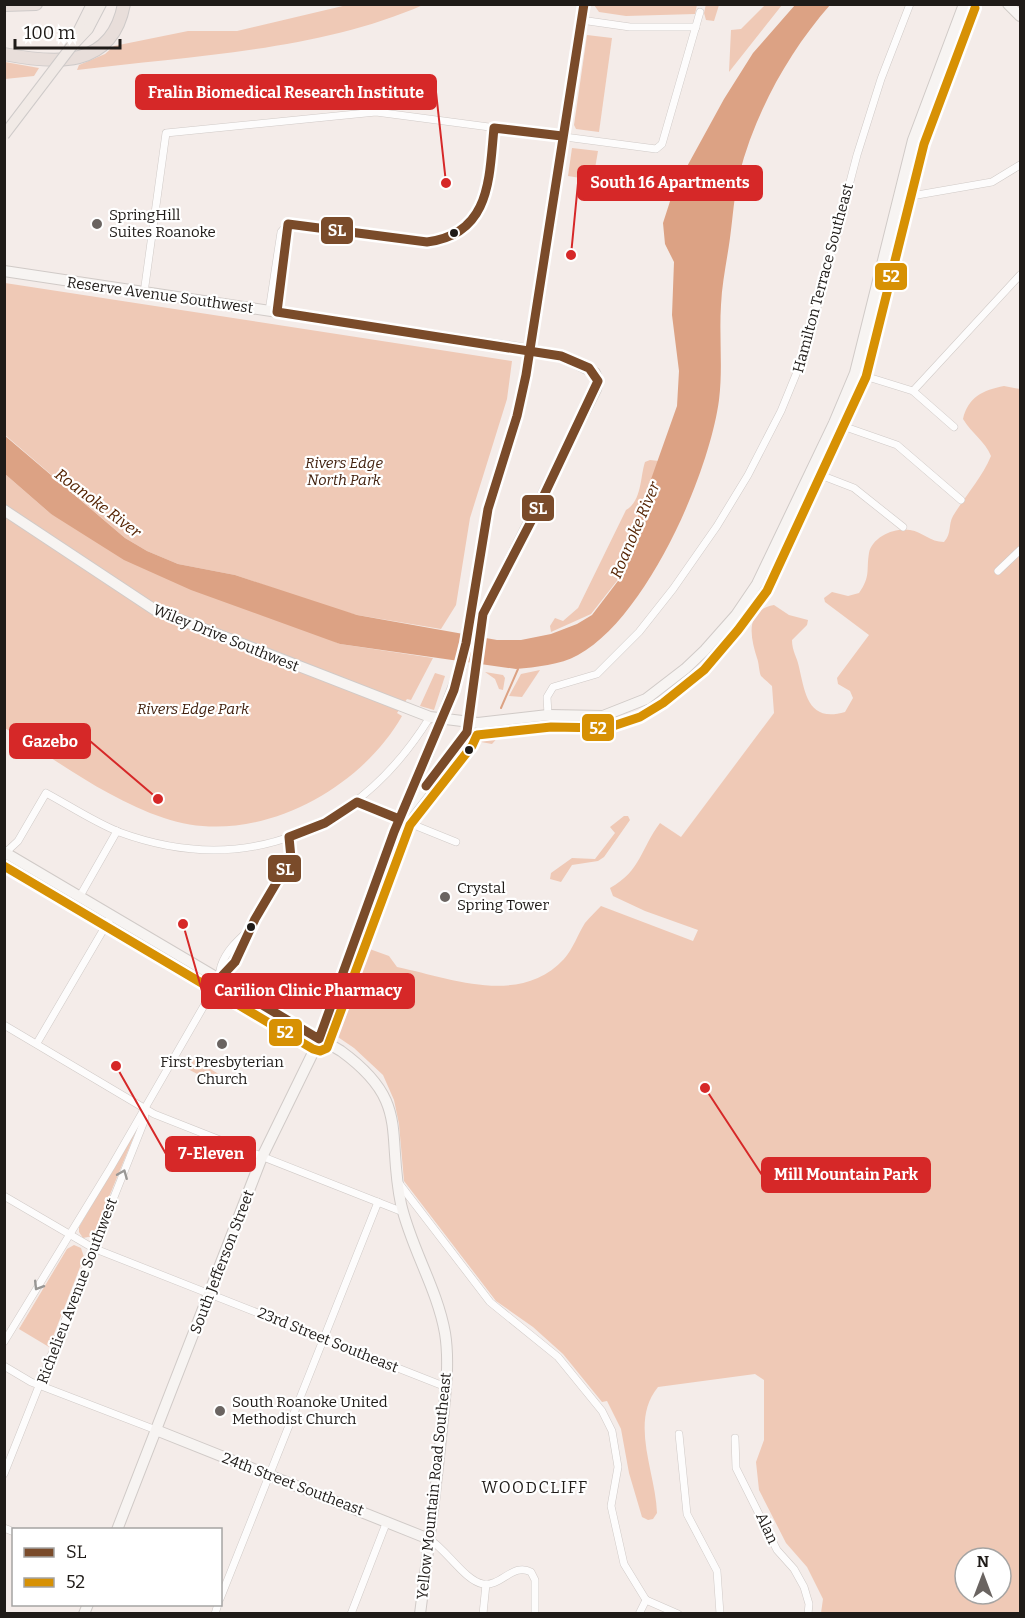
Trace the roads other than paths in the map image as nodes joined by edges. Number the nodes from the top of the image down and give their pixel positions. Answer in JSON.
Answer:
{"nodes":[{"id":1,"x":36,"y":4,"type":"edge"},
{"id":2,"x":92,"y":4,"type":"edge"},
{"id":3,"x":101,"y":4,"type":"edge"},
{"id":4,"x":124,"y":4,"type":"edge"},
{"id":5,"x":910,"y":4,"type":"edge"},
{"id":6,"x":964,"y":4,"type":"edge"},
{"id":7,"x":1008,"y":4,"type":"edge"},
{"id":8,"x":4,"y":5,"type":"edge"},
{"id":9,"x":584,"y":5,"type":"edge"},
{"id":10,"x":700,"y":12,"type":"dead end"},
{"id":11,"x":1020,"y":16,"type":"edge"},
{"id":12,"x":581,"y":20,"type":"junction"},
{"id":13,"x":696,"y":27,"type":"junction"},
{"id":14,"x":71,"y":47,"type":"junction"},
{"id":15,"x":4,"y":54,"type":"edge"},
{"id":16,"x":494,"y":128,"type":"junction"},
{"id":17,"x":4,"y":135,"type":"edge"},
{"id":18,"x":562,"y":136,"type":"junction"},
{"id":19,"x":1020,"y":167,"type":"edge"},
{"id":20,"x":900,"y":198,"type":"junction"},
{"id":21,"x":4,"y":271,"type":"edge"},
{"id":22,"x":1020,"y":275,"type":"edge"},
{"id":23,"x":144,"y":293,"type":"junction"},
{"id":24,"x":273,"y":312,"type":"junction"},
{"id":25,"x":530,"y":350,"type":"junction"},
{"id":26,"x":855,"y":374,"type":"junction"},
{"id":27,"x":913,"y":391,"type":"junction"},
{"id":28,"x":834,"y":423,"type":"junction"},
{"id":29,"x":954,"y":427,"type":"dead end"},
{"id":30,"x":810,"y":471,"type":"junction"},
{"id":31,"x":960,"y":500,"type":"dead end"},
{"id":32,"x":4,"y":510,"type":"edge"},
{"id":33,"x":903,"y":527,"type":"dead end"},
{"id":34,"x":1020,"y":550,"type":"edge"},
{"id":35,"x":998,"y":571,"type":"dead end"},
{"id":36,"x":548,"y":715,"type":"junction"},
{"id":37,"x":430,"y":717,"type":"junction"},
{"id":38,"x":468,"y":723,"type":"junction"},
{"id":39,"x":357,"y":802,"type":"junction"},
{"id":40,"x":399,"y":819,"type":"junction"},
{"id":41,"x":117,"y":831,"type":"junction"},
{"id":42,"x":289,"y":837,"type":"junction"},
{"id":43,"x":456,"y":842,"type":"dead end"},
{"id":44,"x":5,"y":853,"type":"edge"},
{"id":45,"x":287,"y":864,"type":"tunnel mouth"},
{"id":46,"x":80,"y":896,"type":"junction"},
{"id":47,"x":112,"y":915,"type":"junction"},
{"id":48,"x":219,"y":979,"type":"junction"},
{"id":49,"x":4,"y":1025,"type":"edge"},
{"id":50,"x":320,"y":1039,"type":"junction"},
{"id":51,"x":37,"y":1043,"type":"junction"},
{"id":52,"x":144,"y":1108,"type":"junction"},
{"id":53,"x":262,"y":1157,"type":"junction"},
{"id":54,"x":398,"y":1182,"type":"junction"},
{"id":55,"x":4,"y":1196,"type":"edge"},
{"id":56,"x":378,"y":1202,"type":"junction"},
{"id":57,"x":403,"y":1212,"type":"junction"},
{"id":58,"x":69,"y":1236,"type":"junction"},
{"id":59,"x":93,"y":1248,"type":"junction"},
{"id":60,"x":209,"y":1293,"type":"junction"},
{"id":61,"x":324,"y":1339,"type":"junction"},
{"id":62,"x":4,"y":1342,"type":"edge"},
{"id":63,"x":4,"y":1366,"type":"edge"},
{"id":64,"x":40,"y":1385,"type":"junction"},
{"id":65,"x":446,"y":1387,"type":"junction"},
{"id":66,"x":156,"y":1430,"type":"junction"},
{"id":67,"x":679,"y":1434,"type":"dead end"},
{"id":68,"x":735,"y":1438,"type":"dead end"},
{"id":69,"x":4,"y":1474,"type":"edge"},
{"id":70,"x":269,"y":1475,"type":"junction"},
{"id":71,"x":387,"y":1521,"type":"junction"},
{"id":72,"x":118,"y":1528,"type":"edge"},
{"id":73,"x":429,"y":1539,"type":"junction"},
{"id":74,"x":486,"y":1584,"type":"junction"},
{"id":75,"x":222,"y":1594,"type":"edge"},
{"id":76,"x":646,"y":1600,"type":"junction"},
{"id":77,"x":351,"y":1614,"type":"edge"},
{"id":78,"x":420,"y":1614,"type":"edge"},
{"id":79,"x":483,"y":1614,"type":"edge"},
{"id":80,"x":535,"y":1614,"type":"edge"},
{"id":81,"x":639,"y":1614,"type":"edge"},
{"id":82,"x":678,"y":1614,"type":"edge"},
{"id":83,"x":720,"y":1614,"type":"edge"},
{"id":84,"x":808,"y":1614,"type":"edge"}],
"edges":[{"from":1,"to":8,"type":"highway"},
{"from":2,"to":14,"type":"main road"},
{"from":3,"to":14,"type":"main road"},
{"from":4,"to":15,"type":"highway"},
{"from":5,"to":36,"type":"street","name":"Hamilton Terrace Southeast"},
{"from":6,"to":20,"type":"street","name":"Wiley Drive Southwest"},
{"from":7,"to":11,"type":"street"},
{"from":9,"to":12,"type":"street","name":"South Jefferson Street"},
{"from":10,"to":13,"type":"street"},
{"from":12,"to":13,"type":"street"},
{"from":12,"to":18,"type":"street","name":"South Jefferson Street"},
{"from":13,"to":18,"type":"street"},
{"from":14,"to":17,"type":"main road","bridge":true},
{"from":16,"to":18,"type":"street"},
{"from":16,"to":23,"type":"street"},
{"from":16,"to":24,"type":"street"},
{"from":18,"to":25,"type":"street","name":"South Jefferson Street"},
{"from":19,"to":20,"type":"street"},
{"from":20,"to":26,"type":"street","name":"Wiley Drive Southwest"},
{"from":21,"to":23,"type":"street","name":"Reserve Avenue Southwest"},
{"from":22,"to":27,"type":"street"},
{"from":23,"to":24,"type":"street","name":"Reserve Avenue Southwest"},
{"from":24,"to":25,"type":"street","name":"Reserve Avenue Southwest"},
{"from":25,"to":38,"type":"street","name":"Reserve Avenue Southwest"},
{"from":25,"to":40,"type":"street","name":"South Jefferson Street","bridge":true},
{"from":26,"to":27,"type":"street"},
{"from":26,"to":28,"type":"street","name":"Wiley Drive Southwest"},
{"from":27,"to":29,"type":"street"},
{"from":28,"to":30,"type":"street","name":"Wiley Drive Southwest"},
{"from":28,"to":31,"type":"street"},
{"from":30,"to":33,"type":"street"},
{"from":30,"to":36,"type":"street","name":"Wiley Drive Southwest"},
{"from":32,"to":37,"type":"street","name":"Wiley Drive Southwest"},
{"from":34,"to":35,"type":"street"},
{"from":36,"to":38,"type":"street","name":"Wiley Drive Southwest"},
{"from":37,"to":38,"type":"street","name":"Wiley Drive Southwest"},
{"from":37,"to":39,"type":"street"},
{"from":38,"to":40,"type":"street"},
{"from":39,"to":40,"type":"street"},
{"from":39,"to":42,"type":"street"},
{"from":40,"to":43,"type":"street"},
{"from":40,"to":50,"type":"street","name":"South Jefferson Street"},
{"from":41,"to":42,"type":"street"},
{"from":41,"to":44,"type":"street"},
{"from":41,"to":46,"type":"street"},
{"from":42,"to":45,"type":"street"},
{"from":44,"to":46,"type":"street","name":"Yellow Mountain Road Southeast"},
{"from":46,"to":47,"type":"street","name":"Yellow Mountain Road Southeast"},
{"from":47,"to":48,"type":"street","name":"Yellow Mountain Road Southeast"},
{"from":47,"to":51,"type":"street"},
{"from":48,"to":48,"type":"street"},
{"from":48,"to":50,"type":"street","name":"Yellow Mountain Road Southeast"},
{"from":48,"to":52,"type":"street"},
{"from":49,"to":51,"type":"street"},
{"from":50,"to":53,"type":"street","name":"South Jefferson Street"},
{"from":50,"to":54,"type":"street","name":"Yellow Mountain Road Southeast"},
{"from":51,"to":52,"type":"street"},
{"from":52,"to":53,"type":"street"},
{"from":52,"to":58,"type":"street"},
{"from":59,"to":52,"type":"street","name":"Richelieu Avenue Southwest","one_way":true},
{"from":53,"to":56,"type":"street"},
{"from":53,"to":60,"type":"street","name":"South Jefferson Street"},
{"from":54,"to":57,"type":"street","name":"Yellow Mountain Road Southeast"},
{"from":54,"to":76,"type":"street"},
{"from":55,"to":58,"type":"street","name":"23rd Street Southeast"},
{"from":56,"to":57,"type":"street"},
{"from":56,"to":61,"type":"street"},
{"from":57,"to":65,"type":"street","name":"Yellow Mountain Road Southeast"},
{"from":58,"to":59,"type":"street","name":"23rd Street Southeast"},
{"from":58,"to":62,"type":"street","one_way":true},
{"from":59,"to":60,"type":"street","name":"23rd Street Southeast"},
{"from":59,"to":64,"type":"street","name":"Richelieu Avenue Southwest"},
{"from":60,"to":61,"type":"street","name":"23rd Street Southeast"},
{"from":60,"to":66,"type":"street","name":"South Jefferson Street"},
{"from":61,"to":65,"type":"street","name":"23rd Street Southeast"},
{"from":61,"to":70,"type":"street"},
{"from":63,"to":64,"type":"street"},
{"from":64,"to":66,"type":"street"},
{"from":64,"to":69,"type":"street","name":"Richelieu Avenue Southwest"},
{"from":65,"to":73,"type":"street","name":"Yellow Mountain Road Southeast"},
{"from":66,"to":70,"type":"street","name":"24th Street Southeast"},
{"from":66,"to":72,"type":"street","name":"South Jefferson Street"},
{"from":67,"to":83,"type":"street"},
{"from":68,"to":84,"type":"street","name":"Alan"},
{"from":70,"to":71,"type":"street","name":"24th Street Southeast"},
{"from":70,"to":75,"type":"street"},
{"from":71,"to":73,"type":"street","name":"24th Street Southeast"},
{"from":71,"to":77,"type":"street"},
{"from":73,"to":74,"type":"street"},
{"from":73,"to":78,"type":"street","name":"Yellow Mountain Road Southeast"},
{"from":74,"to":79,"type":"street"},
{"from":74,"to":80,"type":"street"},
{"from":76,"to":81,"type":"street"},
{"from":76,"to":82,"type":"street"}]}
